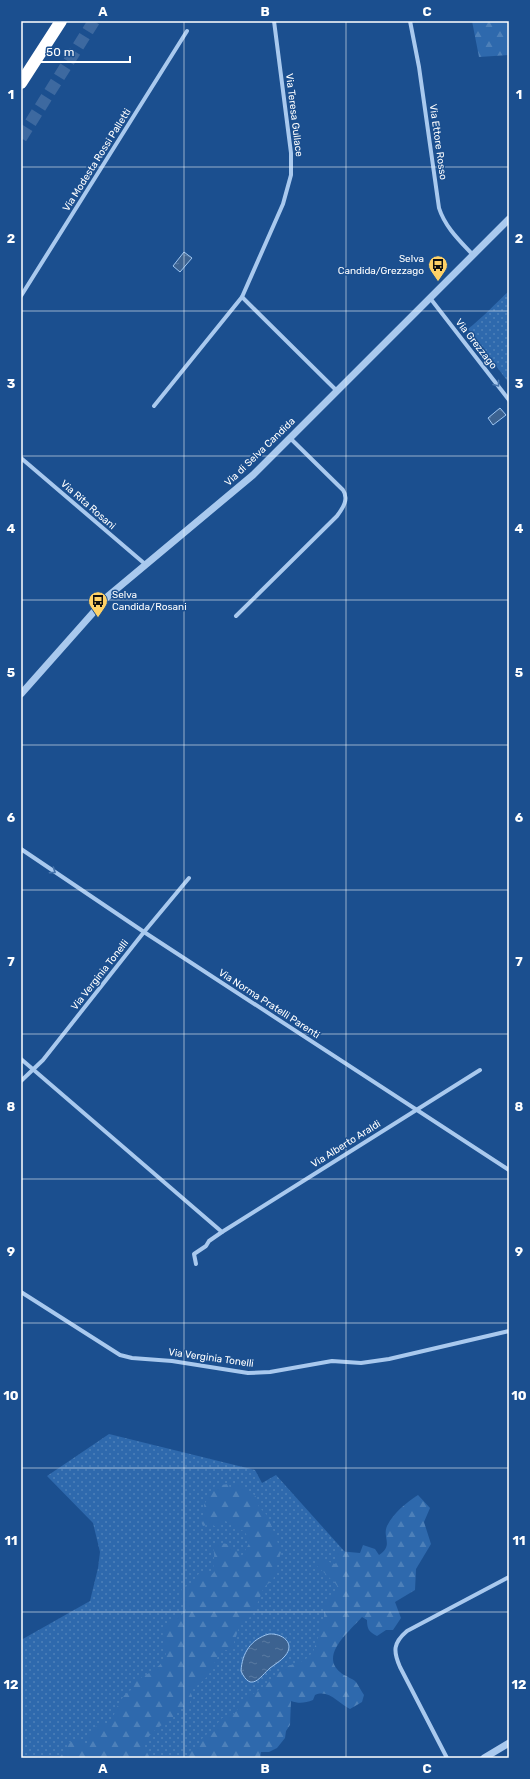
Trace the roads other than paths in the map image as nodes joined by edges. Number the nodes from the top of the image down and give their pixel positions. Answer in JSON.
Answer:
{"nodes":[{"id":1,"x":61,"y":21,"type":"edge"},
{"id":2,"x":274,"y":21,"type":"edge"},
{"id":3,"x":410,"y":21,"type":"edge"},
{"id":4,"x":187,"y":31,"type":"dead end"},
{"id":5,"x":21,"y":83,"type":"edge"},
{"id":6,"x":509,"y":219,"type":"edge"},
{"id":7,"x":473,"y":254,"type":"junction"},
{"id":8,"x":21,"y":296,"type":"edge"},
{"id":9,"x":242,"y":297,"type":"junction"},
{"id":10,"x":430,"y":298,"type":"junction"},
{"id":11,"x":337,"y":391,"type":"junction"},
{"id":12,"x":509,"y":400,"type":"edge"},
{"id":13,"x":154,"y":406,"type":"dead end"},
{"id":14,"x":290,"y":438,"type":"junction"},
{"id":15,"x":21,"y":458,"type":"edge"},
{"id":16,"x":145,"y":564,"type":"junction"},
{"id":17,"x":236,"y":616,"type":"dead end"},
{"id":18,"x":21,"y":694,"type":"edge"},
{"id":19,"x":21,"y":849,"type":"edge"},
{"id":20,"x":189,"y":878,"type":"dead end"},
{"id":21,"x":144,"y":932,"type":"junction"},
{"id":22,"x":21,"y":1059,"type":"edge"},
{"id":23,"x":33,"y":1070,"type":"junction"},
{"id":24,"x":480,"y":1070,"type":"dead end"},
{"id":25,"x":21,"y":1081,"type":"edge"},
{"id":26,"x":415,"y":1109,"type":"junction"},
{"id":27,"x":509,"y":1170,"type":"edge"},
{"id":28,"x":222,"y":1232,"type":"junction"},
{"id":29,"x":196,"y":1264,"type":"dead end"},
{"id":30,"x":21,"y":1292,"type":"edge"},
{"id":31,"x":509,"y":1331,"type":"edge"},
{"id":32,"x":509,"y":1577,"type":"edge"},
{"id":33,"x":509,"y":1743,"type":"edge"},
{"id":34,"x":447,"y":1758,"type":"edge"},
{"id":35,"x":484,"y":1758,"type":"edge"}],
"edges":[{"from":1,"to":5,"type":"highway"},
{"from":2,"to":9,"type":"street","name":"Via Teresa Gullace"},
{"from":3,"to":7,"type":"street","name":"Via Ettore Rosso"},
{"from":4,"to":8,"type":"street","name":"Via Modesta Rossi Palletti"},
{"from":6,"to":7,"type":"street","name":"Via di Selva Candida"},
{"from":7,"to":10,"type":"street","name":"Via di Selva Candida"},
{"from":9,"to":11,"type":"street"},
{"from":9,"to":13,"type":"street","name":"Via Teresa Gullace"},
{"from":10,"to":11,"type":"street","name":"Via di Selva Candida"},
{"from":10,"to":12,"type":"street","name":"Via Grezzago","one_way":true},
{"from":11,"to":14,"type":"street","name":"Via di Selva Candida"},
{"from":14,"to":16,"type":"street","name":"Via di Selva Candida"},
{"from":14,"to":17,"type":"street"},
{"from":15,"to":16,"type":"street","name":"Via Rita Rosani"},
{"from":16,"to":18,"type":"street","name":"Via di Selva Candida"},
{"from":19,"to":21,"type":"street","name":"Via Norma Pratelli Parenti","one_way":true},
{"from":20,"to":21,"type":"street","name":"Via Verginia Tonelli"},
{"from":21,"to":23,"type":"street","name":"Via Verginia Tonelli"},
{"from":21,"to":26,"type":"street","name":"Via Norma Pratelli Parenti"},
{"from":22,"to":23,"type":"street"},
{"from":23,"to":25,"type":"street","name":"Via Verginia Tonelli"},
{"from":23,"to":28,"type":"street"},
{"from":24,"to":26,"type":"street","name":"Via Alberto Araldi"},
{"from":26,"to":27,"type":"street","name":"Via Norma Pratelli Parenti"},
{"from":26,"to":28,"type":"street","name":"Via Alberto Araldi"},
{"from":28,"to":29,"type":"street","name":"Via Alberto Araldi"},
{"from":30,"to":31,"type":"street","name":"Via Verginia Tonelli"},
{"from":32,"to":34,"type":"street"},
{"from":33,"to":35,"type":"street"}]}
